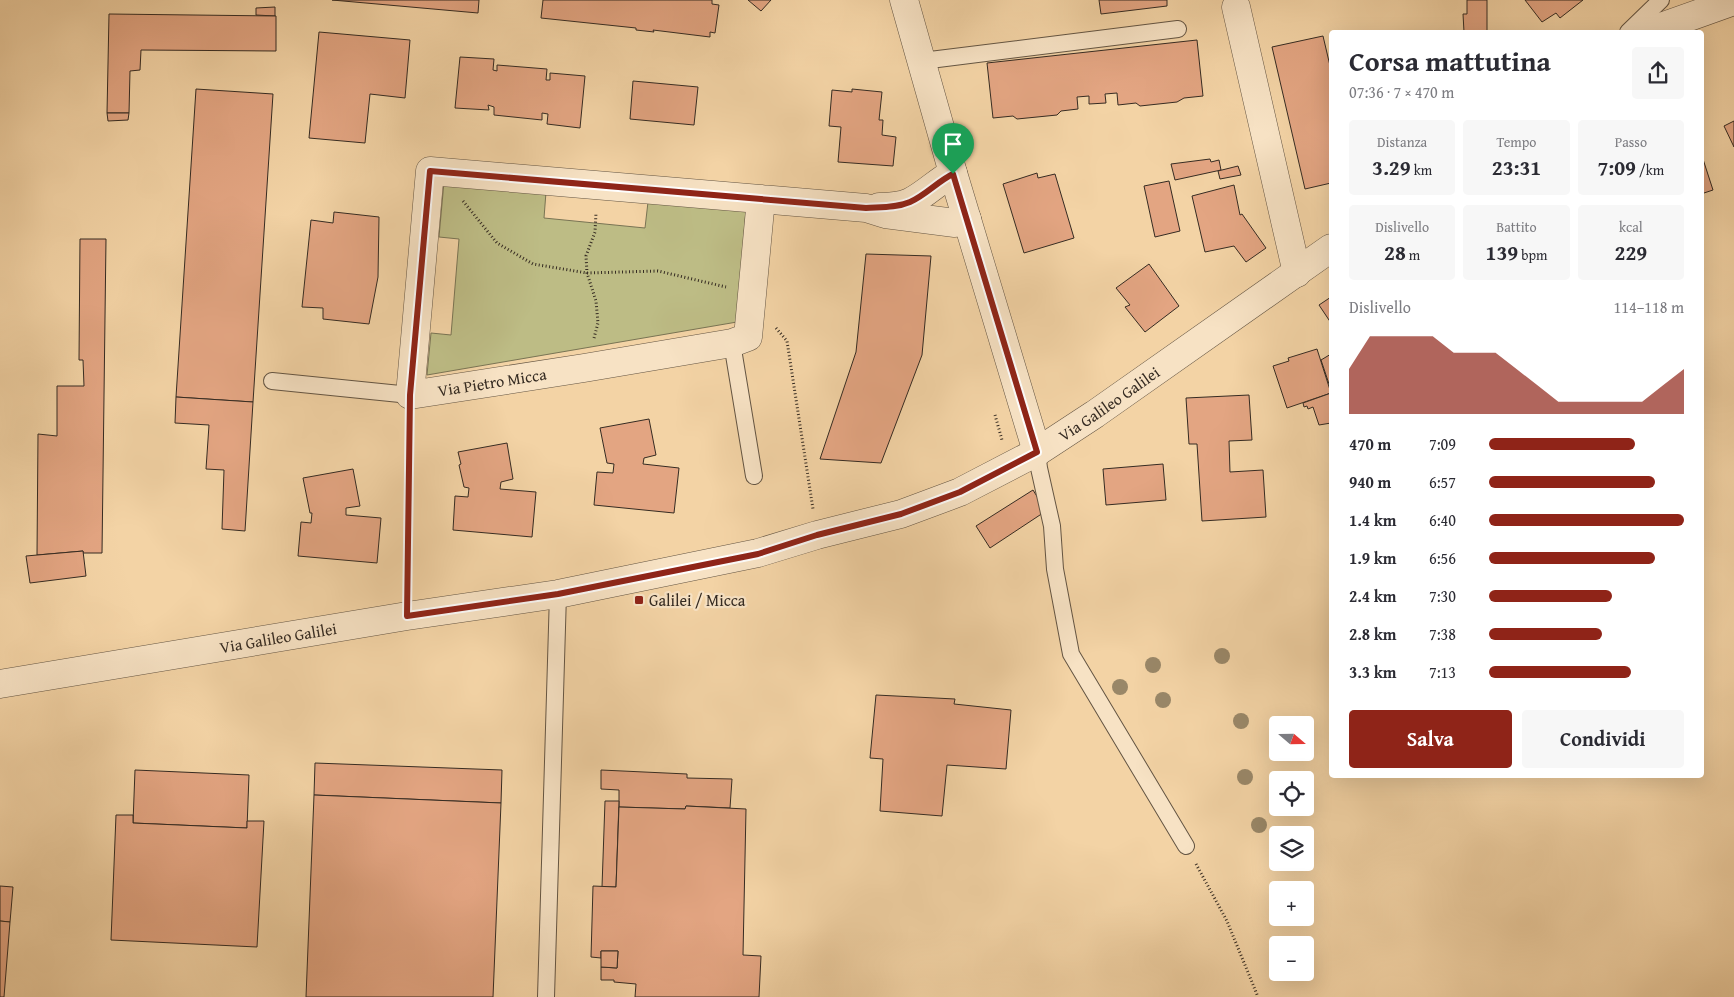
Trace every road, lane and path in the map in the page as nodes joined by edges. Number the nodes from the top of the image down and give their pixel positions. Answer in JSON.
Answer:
{"nodes":[{"id":1,"x":904,"y":0,"type":"edge"},
{"id":2,"x":1661,"y":0,"type":"edge"},
{"id":3,"x":1734,"y":1,"type":"edge"},
{"id":4,"x":1236,"y":7,"type":"dead end"},
{"id":5,"x":1178,"y":29,"type":"dead end"},
{"id":6,"x":1630,"y":30,"type":"edge"},
{"id":7,"x":1653,"y":30,"type":"edge"},
{"id":8,"x":922,"y":61,"type":"junction"},
{"id":9,"x":953,"y":174,"type":"junction"},
{"id":10,"x":598,"y":185,"type":"junction"},
{"id":11,"x":462,"y":199,"type":"dead end"},
{"id":12,"x":761,"y":199,"type":"junction"},
{"id":13,"x":866,"y":208,"type":"junction"},
{"id":14,"x":967,"y":219,"type":"junction"},
{"id":15,"x":1329,"y":249,"type":"edge"},
{"id":16,"x":587,"y":273,"type":"junction"},
{"id":17,"x":1297,"y":273,"type":"junction"},
{"id":18,"x":752,"y":300,"type":"junction"},
{"id":19,"x":732,"y":343,"type":"junction"},
{"id":20,"x":584,"y":368,"type":"junction"},
{"id":21,"x":272,"y":381,"type":"dead end"},
{"id":22,"x":410,"y":395,"type":"junction"},
{"id":23,"x":1037,"y":452,"type":"junction"},
{"id":24,"x":754,"y":476,"type":"dead end"},
{"id":25,"x":817,"y":535,"type":"junction"},
{"id":26,"x":558,"y":594,"type":"junction"},
{"id":27,"x":407,"y":616,"type":"junction"},
{"id":28,"x":0,"y":684,"type":"edge"},
{"id":29,"x":1186,"y":846,"type":"joint"},
{"id":30,"x":546,"y":997,"type":"edge"},
{"id":31,"x":1258,"y":997,"type":"edge"}],
"edges":[{"from":1,"to":8,"type":"street"},
{"from":2,"to":6,"type":"lane"},
{"from":3,"to":7,"type":"street"},
{"from":4,"to":17,"type":"street"},
{"from":5,"to":8,"type":"lane"},
{"from":8,"to":9,"type":"street"},
{"from":9,"to":13,"type":"street"},
{"from":9,"to":14,"type":"street"},
{"from":10,"to":12,"type":"street"},
{"from":10,"to":16,"type":"path"},
{"from":10,"to":22,"type":"street"},
{"from":11,"to":16,"type":"path"},
{"from":12,"to":13,"type":"street"},
{"from":12,"to":18,"type":"street","name":"Via Pietro Micca"},
{"from":13,"to":14,"type":"street"},
{"from":14,"to":23,"type":"street"},
{"from":15,"to":17,"type":"street","name":"Via Galileo Galilei"},
{"from":16,"to":18,"type":"path"},
{"from":16,"to":20,"type":"path"},
{"from":17,"to":23,"type":"street","name":"Via Galileo Galilei"},
{"from":18,"to":19,"type":"street","name":"Via Pietro Micca"},
{"from":18,"to":25,"type":"path"},
{"from":19,"to":20,"type":"street","name":"Via Pietro Micca"},
{"from":19,"to":24,"type":"lane"},
{"from":20,"to":22,"type":"street","name":"Via Pietro Micca"},
{"from":21,"to":22,"type":"lane"},
{"from":22,"to":27,"type":"path"},
{"from":23,"to":25,"type":"street","name":"Via Galileo Galilei"},
{"from":23,"to":29,"type":"lane"},
{"from":25,"to":26,"type":"street","name":"Via Galileo Galilei"},
{"from":26,"to":27,"type":"street","name":"Via Galileo Galilei"},
{"from":26,"to":30,"type":"lane"},
{"from":27,"to":28,"type":"street","name":"Via Galileo Galilei"},
{"from":29,"to":31,"type":"path"}]}
